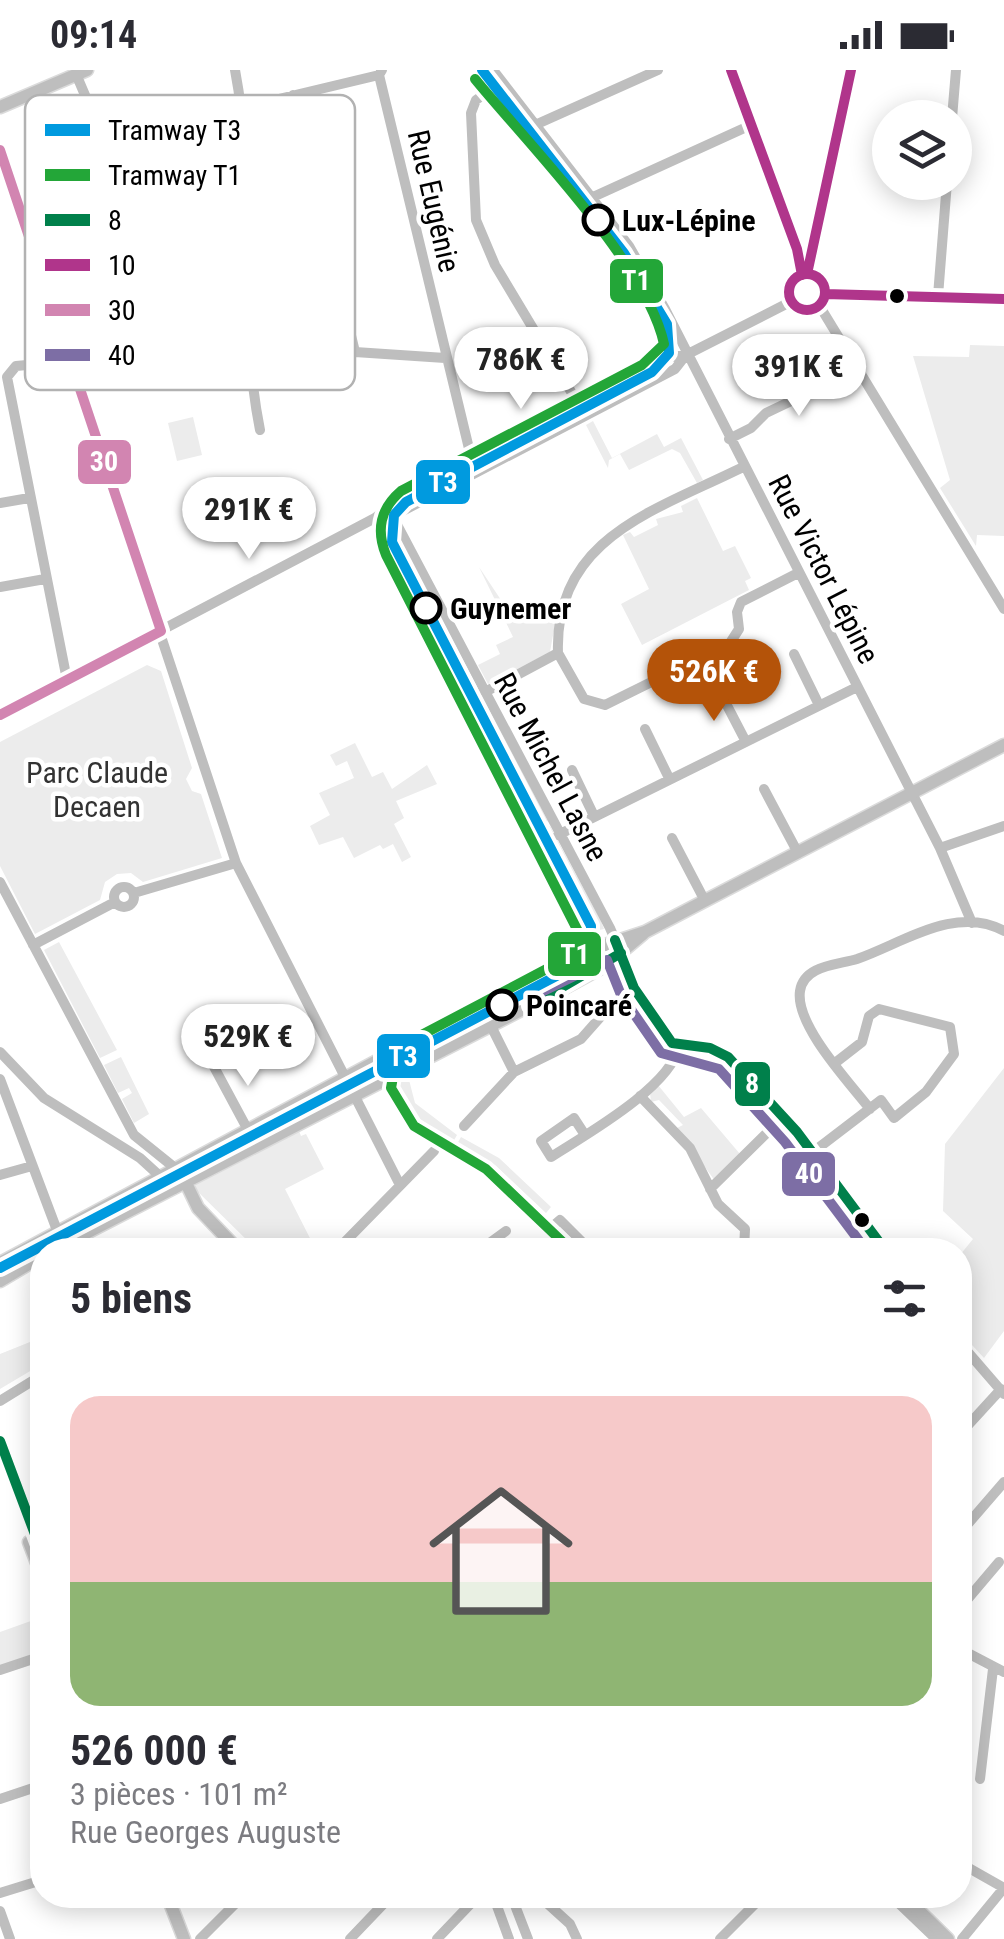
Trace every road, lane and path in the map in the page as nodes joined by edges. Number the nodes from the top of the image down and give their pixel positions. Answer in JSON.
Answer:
{"nodes":[{"id":1,"x":234,"y":70,"type":"edge"},
{"id":2,"x":493,"y":70,"type":"edge"},
{"id":3,"x":658,"y":70,"type":"edge"},
{"id":4,"x":731,"y":70,"type":"edge"},
{"id":5,"x":852,"y":70,"type":"edge"},
{"id":6,"x":956,"y":70,"type":"edge"},
{"id":7,"x":81,"y":72,"type":"edge"},
{"id":8,"x":381,"y":72,"type":"edge"},
{"id":9,"x":502,"y":82,"type":"junction"},
{"id":10,"x":26,"y":95,"type":"edge"},
{"id":11,"x":239,"y":95,"type":"edge"},
{"id":12,"x":294,"y":95,"type":"edge"},
{"id":13,"x":25,"y":96,"type":"edge"},
{"id":14,"x":954,"y":100,"type":"edge"},
{"id":15,"x":0,"y":106,"type":"edge"},
{"id":16,"x":534,"y":125,"type":"junction"},
{"id":17,"x":751,"y":125,"type":"junction"},
{"id":18,"x":0,"y":150,"type":"edge"},
{"id":19,"x":593,"y":198,"type":"junction"},
{"id":20,"x":946,"y":200,"type":"edge"},
{"id":21,"x":25,"y":223,"type":"edge"},
{"id":22,"x":804,"y":274,"type":"junction"},
{"id":23,"x":825,"y":294,"type":"junction"},
{"id":24,"x":938,"y":296,"type":"junction"},
{"id":25,"x":1004,"y":299,"type":"edge"},
{"id":26,"x":792,"y":301,"type":"junction"},
{"id":27,"x":819,"y":306,"type":"junction"},
{"id":28,"x":355,"y":352,"type":"edge"},
{"id":29,"x":686,"y":356,"type":"junction"},
{"id":30,"x":445,"y":358,"type":"junction"},
{"id":31,"x":25,"y":366,"type":"edge"},
{"id":32,"x":856,"y":370,"type":"junction"},
{"id":33,"x":82,"y":390,"type":"edge"},
{"id":34,"x":254,"y":390,"type":"edge"},
{"id":35,"x":578,"y":405,"type":"junction"},
{"id":36,"x":6,"y":408,"type":"edge"},
{"id":37,"x":260,"y":430,"type":"dead end"},
{"id":38,"x":729,"y":439,"type":"junction"},
{"id":39,"x":472,"y":461,"type":"junction"},
{"id":40,"x":743,"y":467,"type":"junction"},
{"id":41,"x":29,"y":498,"type":"junction"},
{"id":42,"x":0,"y":503,"type":"edge"},
{"id":43,"x":394,"y":517,"type":"junction"},
{"id":44,"x":375,"y":518,"type":"junction"},
{"id":45,"x":798,"y":572,"type":"junction"},
{"id":46,"x":45,"y":579,"type":"junction"},
{"id":47,"x":0,"y":587,"type":"edge"},
{"id":48,"x":1004,"y":609,"type":"edge"},
{"id":49,"x":161,"y":630,"type":"junction"},
{"id":50,"x":558,"y":654,"type":"junction"},
{"id":51,"x":794,"y":654,"type":"dead end"},
{"id":52,"x":67,"y":680,"type":"junction"},
{"id":53,"x":856,"y":687,"type":"junction"},
{"id":54,"x":719,"y":690,"type":"dead end"},
{"id":55,"x":485,"y":692,"type":"junction"},
{"id":56,"x":819,"y":705,"type":"junction"},
{"id":57,"x":0,"y":714,"type":"edge"},
{"id":58,"x":645,"y":729,"type":"dead end"},
{"id":59,"x":745,"y":740,"type":"junction"},
{"id":60,"x":1004,"y":745,"type":"edge"},
{"id":61,"x":572,"y":770,"type":"dead end"},
{"id":62,"x":668,"y":778,"type":"junction"},
{"id":63,"x":764,"y":789,"type":"dead end"},
{"id":64,"x":911,"y":794,"type":"junction"},
{"id":65,"x":594,"y":816,"type":"junction"},
{"id":66,"x":1004,"y":826,"type":"edge"},
{"id":67,"x":558,"y":834,"type":"junction"},
{"id":68,"x":672,"y":838,"type":"dead end"},
{"id":69,"x":940,"y":848,"type":"junction"},
{"id":70,"x":798,"y":853,"type":"junction"},
{"id":71,"x":236,"y":864,"type":"junction"},
{"id":72,"x":0,"y":882,"type":"edge"},
{"id":73,"x":705,"y":901,"type":"junction"},
{"id":74,"x":972,"y":923,"type":"junction"},
{"id":75,"x":1004,"y":931,"type":"edge"},
{"id":76,"x":33,"y":946,"type":"junction"},
{"id":77,"x":618,"y":946,"type":"junction"},
{"id":78,"x":634,"y":988,"type":"junction"},
{"id":79,"x":490,"y":1026,"type":"junction"},
{"id":80,"x":679,"y":1046,"type":"junction"},
{"id":81,"x":0,"y":1052,"type":"edge"},
{"id":82,"x":835,"y":1062,"type":"junction"},
{"id":83,"x":213,"y":1065,"type":"dead end"},
{"id":84,"x":514,"y":1072,"type":"junction"},
{"id":85,"x":347,"y":1079,"type":"junction"},
{"id":86,"x":0,"y":1080,"type":"edge"},
{"id":87,"x":355,"y":1094,"type":"junction"},
{"id":88,"x":640,"y":1096,"type":"junction"},
{"id":89,"x":870,"y":1109,"type":"junction"},
{"id":90,"x":782,"y":1118,"type":"junction"},
{"id":91,"x":464,"y":1126,"type":"dead end"},
{"id":92,"x":249,"y":1132,"type":"junction"},
{"id":93,"x":134,"y":1135,"type":"junction"},
{"id":94,"x":585,"y":1135,"type":"dead end"},
{"id":95,"x":123,"y":1148,"type":"junction"},
{"id":96,"x":434,"y":1151,"type":"dead end"},
{"id":97,"x":813,"y":1152,"type":"junction"},
{"id":98,"x":32,"y":1166,"type":"junction"},
{"id":99,"x":175,"y":1168,"type":"junction"},
{"id":100,"x":0,"y":1175,"type":"edge"},
{"id":101,"x":161,"y":1175,"type":"junction"},
{"id":102,"x":400,"y":1185,"type":"junction"},
{"id":103,"x":180,"y":1186,"type":"junction"},
{"id":104,"x":710,"y":1189,"type":"junction"},
{"id":105,"x":553,"y":1226,"type":"dead end"},
{"id":106,"x":506,"y":1231,"type":"dead end"},
{"id":107,"x":56,"y":1238,"type":"edge"},
{"id":108,"x":67,"y":1238,"type":"edge"},
{"id":109,"x":71,"y":1238,"type":"edge"},
{"id":110,"x":227,"y":1238,"type":"edge"},
{"id":111,"x":348,"y":1238,"type":"edge"},
{"id":112,"x":496,"y":1238,"type":"edge"},
{"id":113,"x":578,"y":1238,"type":"edge"},
{"id":114,"x":745,"y":1238,"type":"edge"},
{"id":115,"x":877,"y":1238,"type":"edge"},
{"id":116,"x":30,"y":1253,"type":"edge"},
{"id":117,"x":0,"y":1263,"type":"edge"},
{"id":118,"x":30,"y":1263,"type":"edge"},
{"id":119,"x":0,"y":1282,"type":"edge"},
{"id":120,"x":972,"y":1357,"type":"edge"},
{"id":121,"x":30,"y":1386,"type":"edge"},
{"id":122,"x":1002,"y":1392,"type":"edge"},
{"id":123,"x":0,"y":1401,"type":"edge"},
{"id":124,"x":972,"y":1422,"type":"edge"},
{"id":125,"x":0,"y":1442,"type":"edge"},
{"id":126,"x":0,"y":1465,"type":"edge"},
{"id":127,"x":1004,"y":1482,"type":"edge"},
{"id":128,"x":972,"y":1519,"type":"edge"},
{"id":129,"x":30,"y":1521,"type":"edge"},
{"id":130,"x":30,"y":1544,"type":"edge"},
{"id":131,"x":999,"y":1562,"type":"dead end"},
{"id":132,"x":972,"y":1594,"type":"edge"},
{"id":133,"x":972,"y":1656,"type":"edge"},
{"id":134,"x":30,"y":1660,"type":"edge"},
{"id":135,"x":0,"y":1670,"type":"edge"},
{"id":136,"x":999,"y":1671,"type":"edge"},
{"id":137,"x":980,"y":1779,"type":"dead end"},
{"id":138,"x":30,"y":1790,"type":"edge"},
{"id":139,"x":0,"y":1799,"type":"edge"},
{"id":140,"x":972,"y":1870,"type":"edge"},
{"id":141,"x":30,"y":1883,"type":"edge"},
{"id":142,"x":1004,"y":1888,"type":"edge"},
{"id":143,"x":0,"y":1892,"type":"edge"},
{"id":144,"x":172,"y":1908,"type":"edge"},
{"id":145,"x":231,"y":1908,"type":"edge"},
{"id":146,"x":381,"y":1908,"type":"edge"},
{"id":147,"x":467,"y":1908,"type":"edge"},
{"id":148,"x":500,"y":1908,"type":"edge"},
{"id":149,"x":516,"y":1908,"type":"edge"},
{"id":150,"x":552,"y":1908,"type":"edge"},
{"id":151,"x":751,"y":1908,"type":"edge"},
{"id":152,"x":904,"y":1908,"type":"edge"},
{"id":153,"x":916,"y":1908,"type":"edge"},
{"id":154,"x":0,"y":1911,"type":"edge"},
{"id":155,"x":6,"y":1936,"type":"edge"},
{"id":156,"x":356,"y":1937,"type":"edge"},
{"id":157,"x":184,"y":1939,"type":"edge"},
{"id":158,"x":200,"y":1939,"type":"edge"},
{"id":159,"x":437,"y":1939,"type":"edge"},
{"id":160,"x":509,"y":1939,"type":"edge"},
{"id":161,"x":528,"y":1939,"type":"edge"},
{"id":162,"x":578,"y":1939,"type":"edge"},
{"id":163,"x":720,"y":1939,"type":"edge"},
{"id":164,"x":936,"y":1939,"type":"edge"},
{"id":165,"x":948,"y":1939,"type":"edge"},
{"id":166,"x":962,"y":1939,"type":"edge"}],
"edges":[{"from":1,"to":11,"type":"street"},
{"from":2,"to":9,"type":"street","name":"Rue Victor Lépine"},
{"from":3,"to":16,"type":"street"},
{"from":4,"to":17,"type":"street"},
{"from":5,"to":22,"type":"street"},
{"from":6,"to":14,"type":"street"},
{"from":7,"to":10,"type":"main road"},
{"from":8,"to":12,"type":"street"},
{"from":8,"to":30,"type":"street","name":"Rue Eugénie"},
{"from":9,"to":16,"type":"street","name":"Rue Victor Lépine"},
{"from":9,"to":35,"type":"street"},
{"from":13,"to":15,"type":"main road"},
{"from":16,"to":19,"type":"street","name":"Rue Victor Lépine"},
{"from":17,"to":19,"type":"street"},
{"from":17,"to":22,"type":"street"},
{"from":18,"to":21,"type":"street"},
{"from":19,"to":29,"type":"street","name":"Rue Victor Lépine"},
{"from":20,"to":24,"type":"street"},
{"from":22,"to":23,"type":"street"},
{"from":22,"to":26,"type":"street"},
{"from":23,"to":24,"type":"street"},
{"from":23,"to":27,"type":"street"},
{"from":24,"to":25,"type":"street"},
{"from":26,"to":27,"type":"street"},
{"from":26,"to":29,"type":"street"},
{"from":27,"to":32,"type":"street"},
{"from":28,"to":30,"type":"street"},
{"from":29,"to":35,"type":"street"},
{"from":29,"to":38,"type":"street","name":"Rue Victor Lépine"},
{"from":29,"to":43,"type":"street"},
{"from":30,"to":39,"type":"street","name":"Rue Eugénie"},
{"from":31,"to":36,"type":"street"},
{"from":32,"to":38,"type":"street"},
{"from":32,"to":48,"type":"street"},
{"from":33,"to":49,"type":"street"},
{"from":34,"to":37,"type":"street"},
{"from":35,"to":39,"type":"street"},
{"from":36,"to":41,"type":"street"},
{"from":38,"to":40,"type":"street","name":"Rue Victor Lépine"},
{"from":39,"to":44,"type":"street"},
{"from":40,"to":45,"type":"street","name":"Rue Victor Lépine"},
{"from":40,"to":50,"type":"street"},
{"from":41,"to":42,"type":"street"},
{"from":41,"to":46,"type":"street"},
{"from":43,"to":44,"type":"street"},
{"from":43,"to":55,"type":"street","name":"Rue Michel Lasne"},
{"from":44,"to":49,"type":"street"},
{"from":45,"to":50,"type":"street"},
{"from":45,"to":53,"type":"street","name":"Rue Victor Lépine"},
{"from":46,"to":47,"type":"street"},
{"from":46,"to":52,"type":"street"},
{"from":49,"to":52,"type":"street"},
{"from":49,"to":71,"type":"street"},
{"from":50,"to":55,"type":"street"},
{"from":51,"to":56,"type":"street"},
{"from":52,"to":57,"type":"street"},
{"from":53,"to":56,"type":"street"},
{"from":53,"to":64,"type":"street","name":"Rue Victor Lépine"},
{"from":54,"to":59,"type":"street"},
{"from":55,"to":67,"type":"street","name":"Rue Michel Lasne"},
{"from":56,"to":59,"type":"street"},
{"from":58,"to":62,"type":"street"},
{"from":59,"to":62,"type":"street"},
{"from":60,"to":64,"type":"main road"},
{"from":61,"to":65,"type":"street"},
{"from":62,"to":65,"type":"street"},
{"from":63,"to":70,"type":"street"},
{"from":64,"to":69,"type":"street","name":"Rue Victor Lépine"},
{"from":64,"to":70,"type":"main road"},
{"from":65,"to":67,"type":"street"},
{"from":66,"to":69,"type":"street"},
{"from":67,"to":77,"type":"street","name":"Rue Michel Lasne"},
{"from":68,"to":73,"type":"street"},
{"from":69,"to":74,"type":"street","name":"Rue Victor Lépine"},
{"from":70,"to":73,"type":"main road"},
{"from":71,"to":76,"type":"street"},
{"from":71,"to":85,"type":"street"},
{"from":72,"to":76,"type":"street"},
{"from":73,"to":77,"type":"main road"},
{"from":74,"to":75,"type":"street"},
{"from":74,"to":82,"type":"street"},
{"from":76,"to":93,"type":"street"},
{"from":77,"to":78,"type":"street","name":"Rue Michel Lasne"},
{"from":77,"to":79,"type":"main road"},
{"from":77,"to":85,"type":"main road"},
{"from":78,"to":80,"type":"street","name":"Rue Michel Lasne"},
{"from":78,"to":84,"type":"street"},
{"from":79,"to":84,"type":"street"},
{"from":79,"to":87,"type":"main road"},
{"from":80,"to":88,"type":"street"},
{"from":80,"to":90,"type":"street"},
{"from":81,"to":95,"type":"street"},
{"from":82,"to":89,"type":"street"},
{"from":82,"to":89,"type":"street"},
{"from":83,"to":92,"type":"street"},
{"from":84,"to":91,"type":"street"},
{"from":85,"to":87,"type":"street"},
{"from":85,"to":92,"type":"main road"},
{"from":86,"to":98,"type":"street"},
{"from":87,"to":102,"type":"street"},
{"from":87,"to":103,"type":"main road"},
{"from":88,"to":94,"type":"street"},
{"from":88,"to":104,"type":"street"},
{"from":89,"to":97,"type":"street"},
{"from":90,"to":97,"type":"street"},
{"from":90,"to":104,"type":"street"},
{"from":92,"to":99,"type":"main road"},
{"from":93,"to":95,"type":"street"},
{"from":93,"to":99,"type":"street"},
{"from":95,"to":101,"type":"street"},
{"from":96,"to":102,"type":"street"},
{"from":97,"to":115,"type":"street"},
{"from":98,"to":100,"type":"street"},
{"from":98,"to":107,"type":"street"},
{"from":99,"to":101,"type":"main road"},
{"from":99,"to":103,"type":"street"},
{"from":101,"to":103,"type":"street"},
{"from":101,"to":108,"type":"main road"},
{"from":102,"to":111,"type":"street"},
{"from":103,"to":109,"type":"main road"},
{"from":103,"to":110,"type":"main road"},
{"from":104,"to":114,"type":"street"},
{"from":105,"to":113,"type":"street"},
{"from":106,"to":112,"type":"street"},
{"from":116,"to":117,"type":"main road"},
{"from":118,"to":119,"type":"main road"},
{"from":120,"to":122,"type":"street"},
{"from":121,"to":123,"type":"street"},
{"from":122,"to":124,"type":"street"},
{"from":125,"to":129,"type":"main road"},
{"from":126,"to":130,"type":"main road"},
{"from":127,"to":128,"type":"street"},
{"from":131,"to":132,"type":"street"},
{"from":133,"to":136,"type":"street"},
{"from":134,"to":135,"type":"street"},
{"from":136,"to":137,"type":"street"},
{"from":138,"to":139,"type":"street"},
{"from":140,"to":142,"type":"street"},
{"from":141,"to":143,"type":"street"},
{"from":142,"to":166,"type":"street"},
{"from":144,"to":157,"type":"main road"},
{"from":145,"to":158,"type":"street"},
{"from":146,"to":156,"type":"street"},
{"from":147,"to":159,"type":"street"},
{"from":148,"to":160,"type":"street"},
{"from":149,"to":161,"type":"street"},
{"from":150,"to":162,"type":"street"},
{"from":151,"to":163,"type":"street"},
{"from":152,"to":164,"type":"street"},
{"from":153,"to":165,"type":"main road"},
{"from":154,"to":155,"type":"street"}]}
